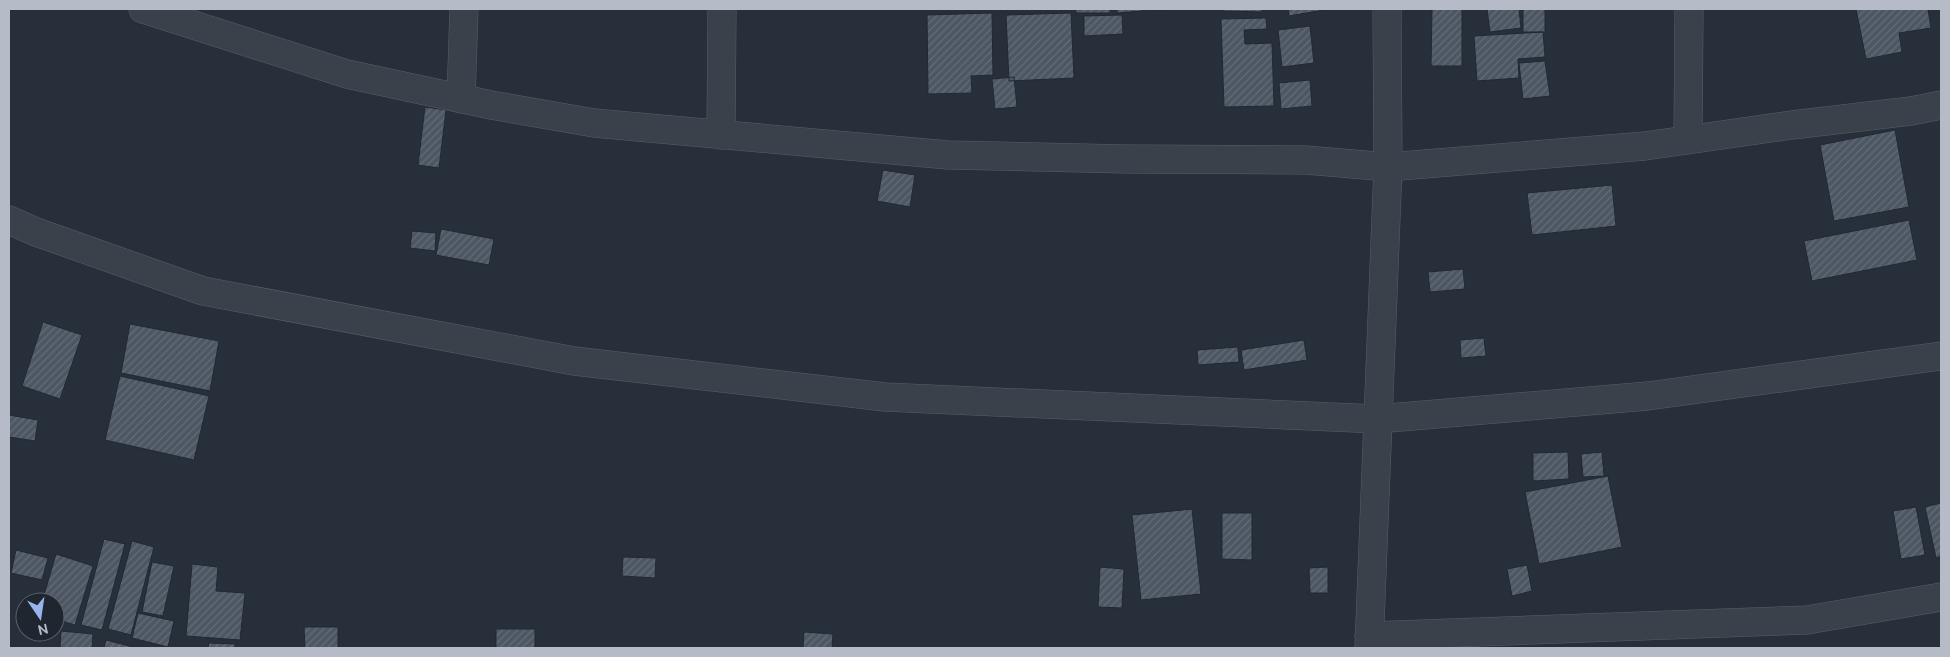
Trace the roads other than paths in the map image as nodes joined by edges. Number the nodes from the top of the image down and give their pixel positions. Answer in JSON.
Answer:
{"nodes":[{"id":1,"x":143,"y":9,"type":"edge"},
{"id":2,"x":464,"y":9,"type":"edge"},
{"id":3,"x":722,"y":9,"type":"edge"},
{"id":4,"x":1387,"y":9,"type":"edge"},
{"id":5,"x":1689,"y":9,"type":"edge"},
{"id":6,"x":461,"y":99,"type":"junction"},
{"id":7,"x":1941,"y":105,"type":"edge"},
{"id":8,"x":721,"y":135,"type":"junction"},
{"id":9,"x":1688,"y":140,"type":"junction"},
{"id":10,"x":1388,"y":167,"type":"junction"},
{"id":11,"x":9,"y":220,"type":"edge"},
{"id":12,"x":1941,"y":356,"type":"edge"},
{"id":13,"x":1377,"y":419,"type":"junction"},
{"id":14,"x":1941,"y":597,"type":"edge"},
{"id":15,"x":1369,"y":642,"type":"edge"}],
"edges":[{"from":1,"to":6,"type":"street"},
{"from":2,"to":6,"type":"street"},
{"from":3,"to":8,"type":"street"},
{"from":4,"to":10,"type":"street"},
{"from":5,"to":9,"type":"street"},
{"from":6,"to":8,"type":"street"},
{"from":7,"to":9,"type":"street"},
{"from":8,"to":10,"type":"street"},
{"from":9,"to":10,"type":"street"},
{"from":10,"to":13,"type":"street"},
{"from":11,"to":13,"type":"street"},
{"from":12,"to":13,"type":"street"},
{"from":13,"to":15,"type":"street"},
{"from":14,"to":15,"type":"street"}]}
